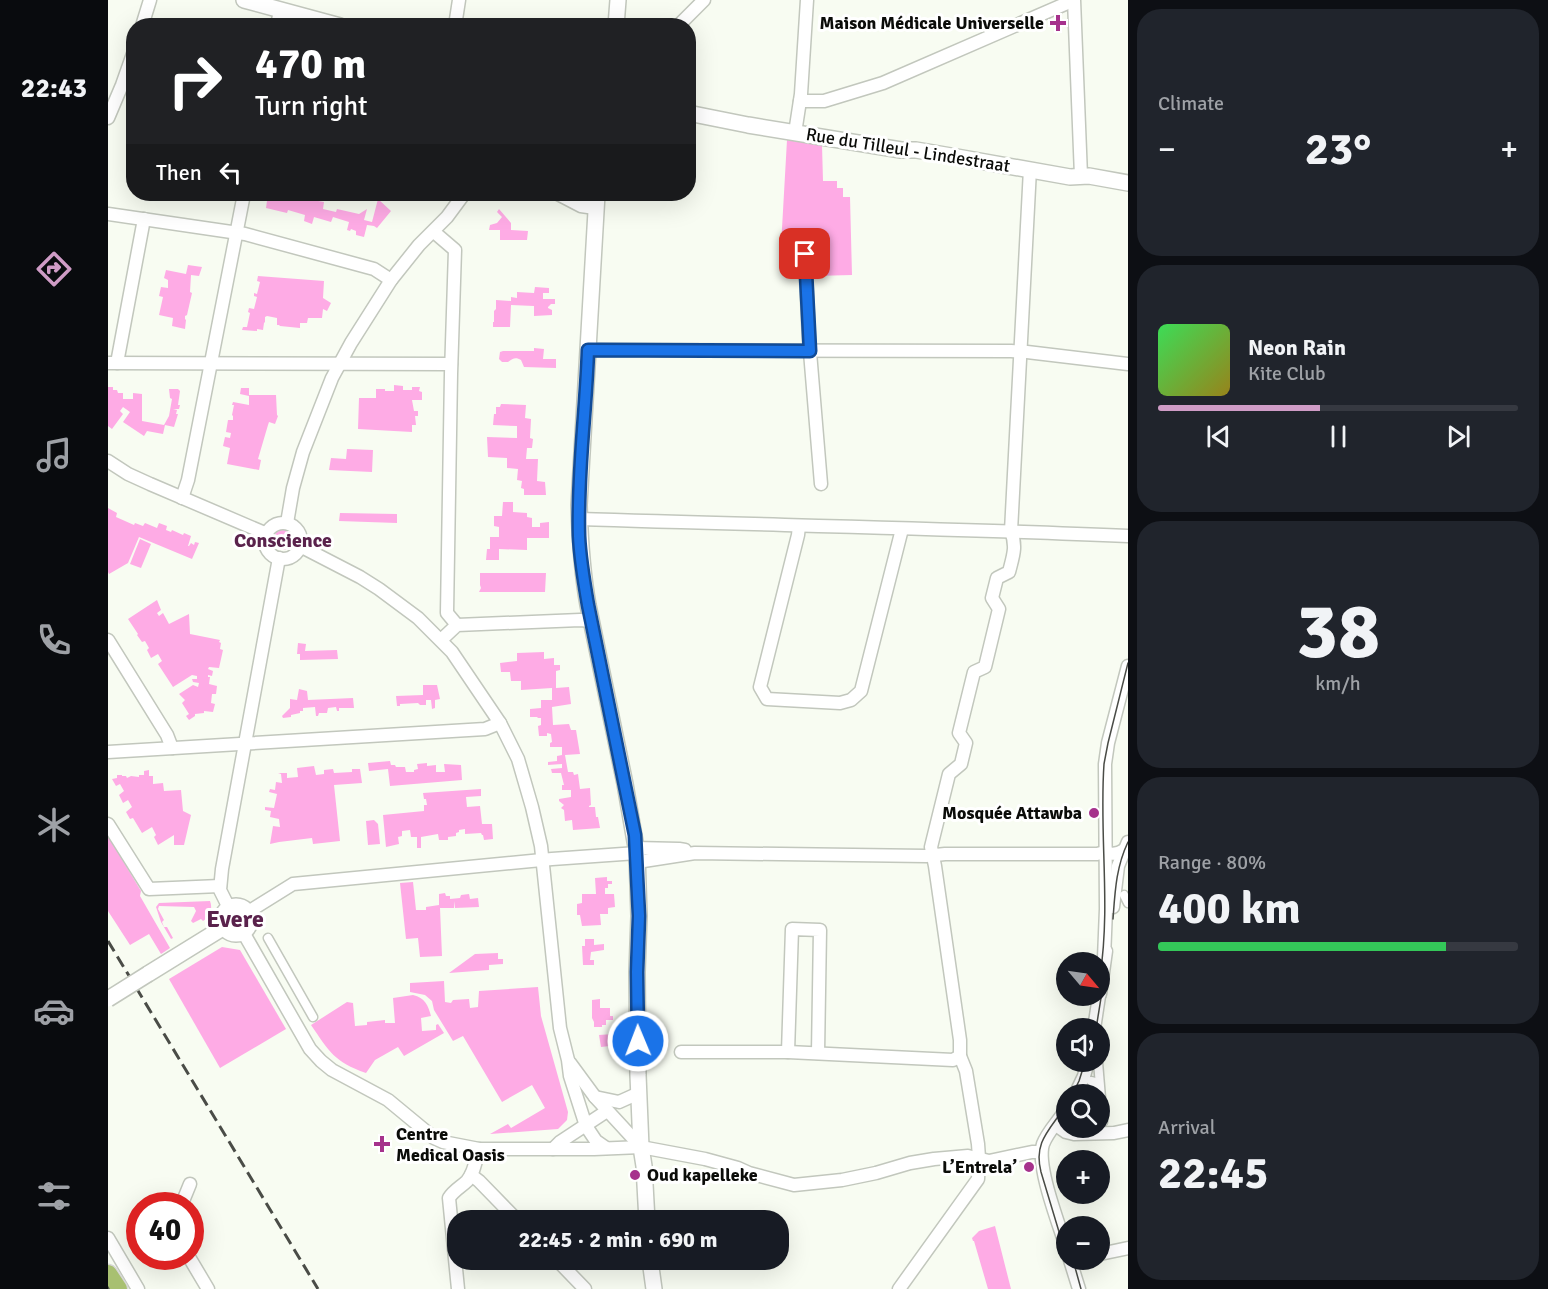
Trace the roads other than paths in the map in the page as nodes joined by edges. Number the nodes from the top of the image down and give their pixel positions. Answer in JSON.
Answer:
{"nodes":[{"id":1,"x":150,"y":0,"type":"edge"},
{"id":2,"x":244,"y":0,"type":"edge"},
{"id":3,"x":459,"y":0,"type":"edge"},
{"id":4,"x":618,"y":0,"type":"edge"},
{"id":5,"x":704,"y":0,"type":"edge"},
{"id":6,"x":807,"y":0,"type":"edge"},
{"id":7,"x":1073,"y":0,"type":"edge"},
{"id":8,"x":280,"y":10,"type":"junction"},
{"id":9,"x":144,"y":18,"type":"edge"},
{"id":10,"x":278,"y":18,"type":"edge"},
{"id":11,"x":310,"y":18,"type":"edge"},
{"id":12,"x":456,"y":18,"type":"edge"},
{"id":13,"x":617,"y":18,"type":"edge"},
{"id":14,"x":686,"y":18,"type":"edge"},
{"id":15,"x":126,"y":74,"type":"edge"},
{"id":16,"x":800,"y":101,"type":"junction"},
{"id":17,"x":696,"y":114,"type":"edge"},
{"id":18,"x":108,"y":118,"type":"edge"},
{"id":19,"x":795,"y":133,"type":"junction"},
{"id":20,"x":1030,"y":170,"type":"junction"},
{"id":21,"x":1081,"y":176,"type":"junction"},
{"id":22,"x":1128,"y":183,"type":"edge"},
{"id":23,"x":243,"y":201,"type":"edge"},
{"id":24,"x":459,"y":201,"type":"edge"},
{"id":25,"x":571,"y":201,"type":"edge"},
{"id":26,"x":596,"y":201,"type":"edge"},
{"id":27,"x":108,"y":214,"type":"edge"},
{"id":28,"x":144,"y":219,"type":"junction"},
{"id":29,"x":236,"y":232,"type":"junction"},
{"id":30,"x":434,"y":232,"type":"junction"},
{"id":31,"x":805,"y":254,"type":"dead end"},
{"id":32,"x":391,"y":280,"type":"junction"},
{"id":33,"x":588,"y":350,"type":"junction"},
{"id":34,"x":810,"y":351,"type":"junction"},
{"id":35,"x":1019,"y":351,"type":"junction"},
{"id":36,"x":112,"y":363,"type":"edge"},
{"id":37,"x":211,"y":363,"type":"junction"},
{"id":38,"x":340,"y":363,"type":"junction"},
{"id":39,"x":451,"y":364,"type":"junction"},
{"id":40,"x":1128,"y":364,"type":"edge"},
{"id":41,"x":108,"y":461,"type":"edge"},
{"id":42,"x":821,"y":484,"type":"dead end"},
{"id":43,"x":182,"y":498,"type":"junction"},
{"id":44,"x":579,"y":519,"type":"junction"},
{"id":45,"x":287,"y":523,"type":"junction"},
{"id":46,"x":799,"y":526,"type":"junction"},
{"id":47,"x":902,"y":529,"type":"junction"},
{"id":48,"x":1011,"y":531,"type":"junction"},
{"id":49,"x":267,"y":534,"type":"junction"},
{"id":50,"x":1128,"y":536,"type":"edge"},
{"id":51,"x":300,"y":546,"type":"junction"},
{"id":52,"x":279,"y":558,"type":"junction"},
{"id":53,"x":447,"y":613,"type":"junction"},
{"id":54,"x":591,"y":621,"type":"junction"},
{"id":55,"x":457,"y":625,"type":"junction"},
{"id":56,"x":430,"y":630,"type":"junction"},
{"id":57,"x":108,"y":640,"type":"edge"},
{"id":58,"x":441,"y":640,"type":"junction"},
{"id":59,"x":1128,"y":666,"type":"edge"},
{"id":60,"x":500,"y":723,"type":"junction"},
{"id":61,"x":245,"y":744,"type":"junction"},
{"id":62,"x":172,"y":748,"type":"junction"},
{"id":63,"x":108,"y":752,"type":"edge"},
{"id":64,"x":108,"y":824,"type":"edge"},
{"id":65,"x":1127,"y":848,"type":"edge"},
{"id":66,"x":1105,"y":852,"type":"junction"},
{"id":67,"x":637,"y":854,"type":"junction"},
{"id":68,"x":933,"y":855,"type":"junction"},
{"id":69,"x":542,"y":860,"type":"junction"},
{"id":70,"x":220,"y":886,"type":"junction"},
{"id":71,"x":229,"y":908,"type":"junction"},
{"id":72,"x":248,"y":912,"type":"junction"},
{"id":73,"x":224,"y":927,"type":"junction"},
{"id":74,"x":243,"y":932,"type":"junction"},
{"id":75,"x":268,"y":938,"type":"dead end"},
{"id":76,"x":1104,"y":952,"type":"edge"},
{"id":77,"x":1106,"y":952,"type":"edge"},
{"id":78,"x":108,"y":999,"type":"edge"},
{"id":79,"x":313,"y":1017,"type":"dead end"},
{"id":80,"x":681,"y":1052,"type":"dead end"},
{"id":81,"x":788,"y":1052,"type":"junction"},
{"id":82,"x":818,"y":1053,"type":"junction"},
{"id":83,"x":960,"y":1056,"type":"junction"},
{"id":84,"x":568,"y":1060,"type":"junction"},
{"id":85,"x":1091,"y":1081,"type":"dead end"},
{"id":86,"x":1095,"y":1084,"type":"edge"},
{"id":87,"x":639,"y":1094,"type":"junction"},
{"id":88,"x":595,"y":1097,"type":"junction"},
{"id":89,"x":608,"y":1111,"type":"junction"},
{"id":90,"x":1056,"y":1125,"type":"edge"},
{"id":91,"x":585,"y":1126,"type":"junction"},
{"id":92,"x":1128,"y":1130,"type":"edge"},
{"id":93,"x":1110,"y":1133,"type":"edge"},
{"id":94,"x":641,"y":1147,"type":"junction"},
{"id":95,"x":606,"y":1148,"type":"junction"},
{"id":96,"x":479,"y":1149,"type":"junction"},
{"id":97,"x":553,"y":1149,"type":"junction"},
{"id":98,"x":1041,"y":1152,"type":"junction"},
{"id":99,"x":979,"y":1158,"type":"junction"},
{"id":100,"x":471,"y":1175,"type":"junction"},
{"id":101,"x":190,"y":1184,"type":"dead end"},
{"id":102,"x":187,"y":1192,"type":"edge"},
{"id":103,"x":507,"y":1210,"type":"edge"},
{"id":104,"x":646,"y":1210,"type":"edge"},
{"id":105,"x":1056,"y":1216,"type":"edge"},
{"id":106,"x":108,"y":1238,"type":"edge"},
{"id":107,"x":1128,"y":1248,"type":"edge"},
{"id":108,"x":1110,"y":1252,"type":"edge"},
{"id":109,"x":197,"y":1270,"type":"edge"},
{"id":110,"x":566,"y":1270,"type":"edge"},
{"id":111,"x":651,"y":1270,"type":"edge"},
{"id":112,"x":1074,"y":1270,"type":"edge"},
{"id":113,"x":108,"y":1274,"type":"edge"},
{"id":114,"x":117,"y":1289,"type":"edge"},
{"id":115,"x":138,"y":1289,"type":"edge"},
{"id":116,"x":208,"y":1289,"type":"edge"},
{"id":117,"x":458,"y":1289,"type":"edge"},
{"id":118,"x":585,"y":1289,"type":"edge"},
{"id":119,"x":654,"y":1289,"type":"edge"},
{"id":120,"x":899,"y":1289,"type":"edge"},
{"id":121,"x":1079,"y":1289,"type":"edge"}],
"edges":[{"from":1,"to":9,"type":"street"},
{"from":2,"to":8,"type":"street"},
{"from":3,"to":12,"type":"street"},
{"from":4,"to":13,"type":"street"},
{"from":5,"to":14,"type":"street"},
{"from":6,"to":16,"type":"street"},
{"from":7,"to":16,"type":"street"},
{"from":7,"to":21,"type":"street"},
{"from":8,"to":10,"type":"street"},
{"from":8,"to":11,"type":"street"},
{"from":15,"to":18,"type":"street"},
{"from":16,"to":19,"type":"street"},
{"from":17,"to":19,"type":"street","name":"Rue du Tilleul - Lindestraat"},
{"from":19,"to":20,"type":"street","name":"Rue du Tilleul - Lindestraat"},
{"from":20,"to":21,"type":"street","name":"Rue du Tilleul - Lindestraat"},
{"from":20,"to":35,"type":"street"},
{"from":21,"to":22,"type":"street","name":"Rue du Tilleul - Lindestraat"},
{"from":23,"to":29,"type":"street"},
{"from":24,"to":30,"type":"street"},
{"from":25,"to":26,"type":"street"},
{"from":26,"to":33,"type":"street"},
{"from":27,"to":28,"type":"street"},
{"from":28,"to":29,"type":"street"},
{"from":28,"to":36,"type":"street"},
{"from":29,"to":32,"type":"street"},
{"from":29,"to":37,"type":"street"},
{"from":30,"to":32,"type":"street"},
{"from":30,"to":39,"type":"street"},
{"from":31,"to":34,"type":"street"},
{"from":32,"to":38,"type":"street"},
{"from":33,"to":34,"type":"street"},
{"from":33,"to":44,"type":"street"},
{"from":34,"to":35,"type":"street"},
{"from":34,"to":42,"type":"street"},
{"from":35,"to":40,"type":"street"},
{"from":35,"to":48,"type":"street"},
{"from":36,"to":37,"type":"street"},
{"from":37,"to":38,"type":"street"},
{"from":37,"to":43,"type":"street"},
{"from":38,"to":39,"type":"street"},
{"from":38,"to":45,"type":"street"},
{"from":39,"to":53,"type":"street"},
{"from":41,"to":43,"type":"street"},
{"from":43,"to":49,"type":"street"},
{"from":44,"to":46,"type":"street"},
{"from":44,"to":54,"type":"street"},
{"from":45,"to":49,"type":"street"},
{"from":45,"to":51,"type":"street"},
{"from":46,"to":47,"type":"street"},
{"from":46,"to":47,"type":"street"},
{"from":47,"to":48,"type":"street"},
{"from":48,"to":50,"type":"street"},
{"from":48,"to":68,"type":"street"},
{"from":49,"to":52,"type":"street"},
{"from":51,"to":52,"type":"street"},
{"from":51,"to":56,"type":"street"},
{"from":52,"to":61,"type":"street"},
{"from":53,"to":55,"type":"street"},
{"from":53,"to":56,"type":"street"},
{"from":54,"to":55,"type":"street"},
{"from":54,"to":67,"type":"street"},
{"from":55,"to":58,"type":"street"},
{"from":56,"to":58,"type":"street"},
{"from":57,"to":62,"type":"street"},
{"from":58,"to":60,"type":"street"},
{"from":59,"to":66,"type":"street"},
{"from":60,"to":61,"type":"street"},
{"from":60,"to":69,"type":"street"},
{"from":61,"to":62,"type":"street"},
{"from":61,"to":70,"type":"street"},
{"from":62,"to":63,"type":"street"},
{"from":64,"to":70,"type":"street"},
{"from":65,"to":66,"type":"street"},
{"from":65,"to":77,"type":"street"},
{"from":66,"to":68,"type":"street"},
{"from":66,"to":76,"type":"street"},
{"from":67,"to":68,"type":"street"},
{"from":67,"to":69,"type":"street"},
{"from":67,"to":87,"type":"street"},
{"from":68,"to":83,"type":"street"},
{"from":69,"to":72,"type":"street"},
{"from":69,"to":84,"type":"street"},
{"from":70,"to":71,"type":"street"},
{"from":71,"to":72,"type":"street"},
{"from":71,"to":73,"type":"street"},
{"from":72,"to":74,"type":"street"},
{"from":73,"to":74,"type":"street"},
{"from":73,"to":78,"type":"street","bridge":true},
{"from":74,"to":96,"type":"street"},
{"from":75,"to":79,"type":"street"},
{"from":80,"to":81,"type":"street"},
{"from":81,"to":82,"type":"street"},
{"from":81,"to":82,"type":"street"},
{"from":82,"to":83,"type":"street"},
{"from":83,"to":99,"type":"street"},
{"from":84,"to":88,"type":"street"},
{"from":84,"to":91,"type":"street"},
{"from":85,"to":86,"type":"street"},
{"from":87,"to":88,"type":"street"},
{"from":87,"to":94,"type":"street"},
{"from":88,"to":89,"type":"street"},
{"from":89,"to":91,"type":"street"},
{"from":89,"to":94,"type":"street"},
{"from":90,"to":98,"type":"street"},
{"from":91,"to":95,"type":"street"},
{"from":91,"to":97,"type":"street"},
{"from":92,"to":93,"type":"street"},
{"from":94,"to":95,"type":"street"},
{"from":94,"to":99,"type":"street"},
{"from":94,"to":104,"type":"street"},
{"from":95,"to":97,"type":"street"},
{"from":96,"to":97,"type":"street"},
{"from":96,"to":100,"type":"street"},
{"from":98,"to":99,"type":"street"},
{"from":98,"to":105,"type":"street"},
{"from":99,"to":120,"type":"street"},
{"from":100,"to":103,"type":"street"},
{"from":100,"to":117,"type":"street"},
{"from":101,"to":102,"type":"street"},
{"from":106,"to":115,"type":"street"},
{"from":107,"to":108,"type":"street"},
{"from":109,"to":116,"type":"street"},
{"from":110,"to":118,"type":"street"},
{"from":111,"to":119,"type":"street"},
{"from":112,"to":121,"type":"street"},
{"from":113,"to":114,"type":"main road"}]}
